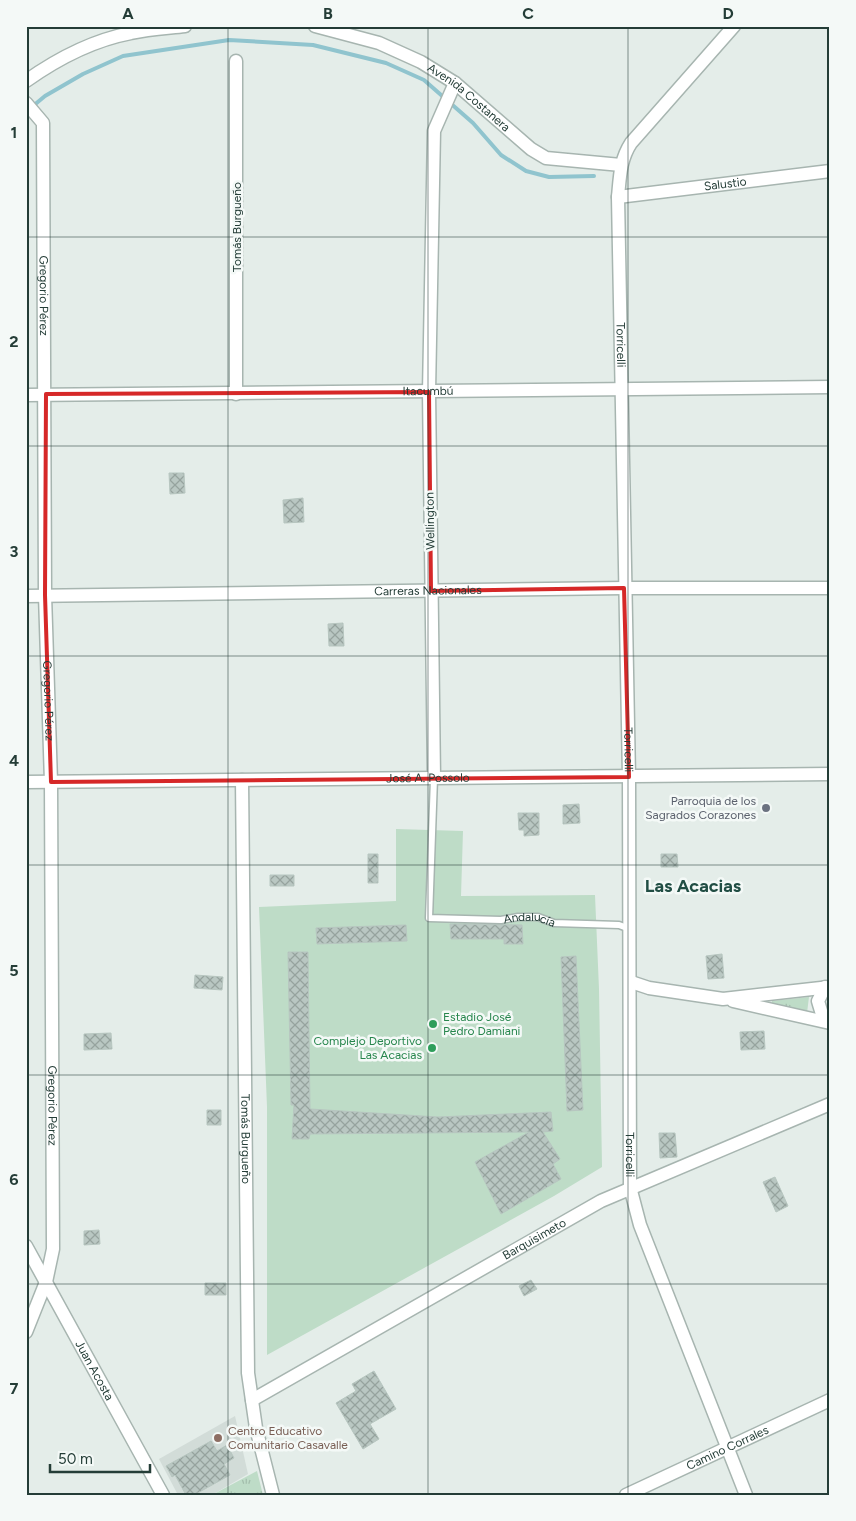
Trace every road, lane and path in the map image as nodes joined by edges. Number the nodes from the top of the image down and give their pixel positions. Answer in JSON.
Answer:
{"nodes":[{"id":1,"x":185,"y":26,"type":"edge"},
{"id":2,"x":315,"y":26,"type":"edge"},
{"id":3,"x":734,"y":26,"type":"edge"},
{"id":4,"x":130,"y":30,"type":"edge"},
{"id":5,"x":236,"y":61,"type":"dead end"},
{"id":6,"x":26,"y":81,"type":"edge"},
{"id":7,"x":453,"y":87,"type":"junction"},
{"id":8,"x":26,"y":103,"type":"edge"},
{"id":9,"x":621,"y":165,"type":"junction"},
{"id":10,"x":830,"y":171,"type":"edge"},
{"id":11,"x":618,"y":197,"type":"junction"},
{"id":12,"x":830,"y":387,"type":"edge"},
{"id":13,"x":622,"y":391,"type":"junction"},
{"id":14,"x":429,"y":392,"type":"junction"},
{"id":15,"x":46,"y":394,"type":"junction"},
{"id":16,"x":236,"y":394,"type":"junction"},
{"id":17,"x":26,"y":395,"type":"edge"},
{"id":18,"x":624,"y":588,"type":"junction"},
{"id":19,"x":830,"y":588,"type":"edge"},
{"id":20,"x":431,"y":591,"type":"junction"},
{"id":21,"x":46,"y":595,"type":"junction"},
{"id":22,"x":26,"y":596,"type":"edge"},
{"id":23,"x":830,"y":774,"type":"edge"},
{"id":24,"x":629,"y":776,"type":"junction"},
{"id":25,"x":434,"y":778,"type":"junction"},
{"id":26,"x":242,"y":780,"type":"junction"},
{"id":27,"x":26,"y":782,"type":"edge"},
{"id":28,"x":51,"y":782,"type":"junction"},
{"id":29,"x":429,"y":918,"type":"joint"},
{"id":30,"x":630,"y":929,"type":"junction"},
{"id":31,"x":631,"y":982,"type":"junction"},
{"id":32,"x":827,"y":987,"type":"edge"},
{"id":33,"x":724,"y":999,"type":"junction"},
{"id":34,"x":827,"y":1022,"type":"edge"},
{"id":35,"x":830,"y":1104,"type":"edge"},
{"id":36,"x":630,"y":1187,"type":"junction"},
{"id":37,"x":26,"y":1246,"type":"edge"},
{"id":38,"x":46,"y":1282,"type":"junction"},
{"id":39,"x":26,"y":1332,"type":"edge"},
{"id":40,"x":252,"y":1400,"type":"junction"},
{"id":41,"x":830,"y":1400,"type":"edge"},
{"id":42,"x":728,"y":1448,"type":"junction"},
{"id":43,"x":163,"y":1495,"type":"edge"},
{"id":44,"x":272,"y":1495,"type":"edge"},
{"id":45,"x":626,"y":1495,"type":"edge"},
{"id":46,"x":746,"y":1495,"type":"edge"}],
"edges":[{"from":1,"to":4,"type":"street"},
{"from":2,"to":7,"type":"street","name":"Avenida Costanera"},
{"from":3,"to":9,"type":"street","name":"Torricelli"},
{"from":4,"to":6,"type":"street"},
{"from":5,"to":16,"type":"street","name":"Tomás Burgueño"},
{"from":7,"to":9,"type":"street","name":"Avenida Costanera"},
{"from":7,"to":14,"type":"street","name":"Wellington"},
{"from":8,"to":15,"type":"street","name":"Gregorio Pérez"},
{"from":9,"to":11,"type":"street","name":"Torricelli"},
{"from":10,"to":11,"type":"street","name":"Salustio"},
{"from":11,"to":13,"type":"street","name":"Torricelli"},
{"from":12,"to":13,"type":"street","name":"Itacumbú"},
{"from":13,"to":14,"type":"street","name":"Itacumbú"},
{"from":13,"to":18,"type":"street","name":"Torricelli"},
{"from":14,"to":16,"type":"street","name":"Itacumbú"},
{"from":14,"to":20,"type":"street","name":"Wellington"},
{"from":15,"to":16,"type":"street","name":"Itacumbú"},
{"from":15,"to":17,"type":"street","name":"Itacumbú"},
{"from":15,"to":21,"type":"street","name":"Gregorio Pérez"},
{"from":18,"to":19,"type":"street","name":"Carreras Nacionales"},
{"from":18,"to":20,"type":"street","name":"Carreras Nacionales"},
{"from":18,"to":24,"type":"street","name":"Torricelli"},
{"from":20,"to":21,"type":"street","name":"Carreras Nacionales"},
{"from":20,"to":25,"type":"street","name":"Wellington"},
{"from":21,"to":22,"type":"street","name":"Carreras Nacionales"},
{"from":21,"to":28,"type":"street","name":"Gregorio Pérez"},
{"from":23,"to":24,"type":"street","name":"José A. Possolo"},
{"from":24,"to":25,"type":"street","name":"José A. Possolo"},
{"from":24,"to":30,"type":"street","name":"Torricelli"},
{"from":25,"to":26,"type":"street","name":"José A. Possolo"},
{"from":25,"to":29,"type":"lane","name":"Wellington"},
{"from":26,"to":28,"type":"street","name":"José A. Possolo"},
{"from":26,"to":40,"type":"street","name":"Tomás Burgueño"},
{"from":27,"to":28,"type":"street","name":"José A. Possolo"},
{"from":28,"to":38,"type":"street","name":"Gregorio Pérez"},
{"from":29,"to":30,"type":"lane","name":"Andalucía"},
{"from":30,"to":31,"type":"street","name":"Torricelli"},
{"from":31,"to":33,"type":"street"},
{"from":31,"to":36,"type":"street","name":"Torricelli"},
{"from":32,"to":33,"type":"street"},
{"from":32,"to":34,"type":"street"},
{"from":33,"to":34,"type":"street"},
{"from":35,"to":36,"type":"street","name":"Barquisimeto"},
{"from":36,"to":40,"type":"street","name":"Barquisimeto"},
{"from":36,"to":42,"type":"street","name":"Torricelli"},
{"from":37,"to":38,"type":"street","name":"Juan Acosta"},
{"from":38,"to":39,"type":"street","name":"Gregorio Pérez"},
{"from":38,"to":43,"type":"street","name":"Juan Acosta"},
{"from":40,"to":44,"type":"street","name":"Tomás Burgueño"},
{"from":41,"to":42,"type":"street","name":"Camino Corrales"},
{"from":42,"to":45,"type":"street","name":"Camino Corrales"},
{"from":42,"to":46,"type":"street","name":"Torricelli"}]}
